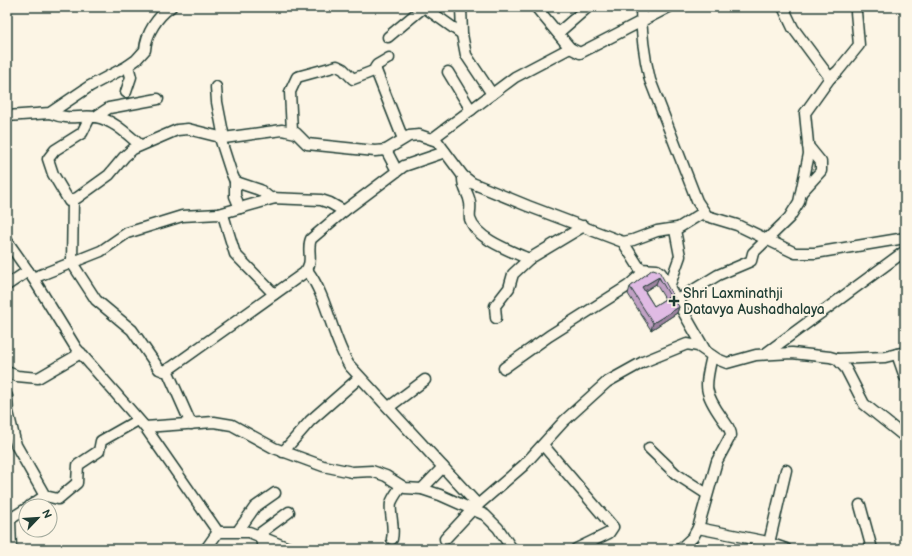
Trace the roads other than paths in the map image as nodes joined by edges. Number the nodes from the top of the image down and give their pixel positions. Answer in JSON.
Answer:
{"nodes":[{"id":1,"x":171,"y":7,"type":"edge"},
{"id":2,"x":424,"y":7,"type":"edge"},
{"id":3,"x":462,"y":7,"type":"edge"},
{"id":4,"x":536,"y":7,"type":"edge"},
{"id":5,"x":588,"y":7,"type":"edge"},
{"id":6,"x":642,"y":7,"type":"edge"},
{"id":7,"x":669,"y":7,"type":"edge"},
{"id":8,"x":783,"y":7,"type":"edge"},
{"id":9,"x":856,"y":12,"type":"dead end"},
{"id":10,"x":641,"y":21,"type":"junction"},
{"id":11,"x":558,"y":33,"type":"junction"},
{"id":12,"x":462,"y":34,"type":"junction"},
{"id":13,"x":388,"y":37,"type":"dead end"},
{"id":14,"x":570,"y":48,"type":"junction"},
{"id":15,"x":389,"y":58,"type":"dead end"},
{"id":16,"x":128,"y":66,"type":"junction"},
{"id":17,"x":376,"y":70,"type":"junction"},
{"id":18,"x":448,"y":72,"type":"dead end"},
{"id":19,"x":830,"y":78,"type":"junction"},
{"id":20,"x":216,"y":87,"type":"dead end"},
{"id":21,"x":126,"y":92,"type":"dead end"},
{"id":22,"x":492,"y":94,"type":"junction"},
{"id":23,"x":158,"y":99,"type":"dead end"},
{"id":24,"x":471,"y":110,"type":"junction"},
{"id":25,"x":50,"y":113,"type":"junction"},
{"id":26,"x":7,"y":116,"type":"edge"},
{"id":27,"x":93,"y":117,"type":"junction"},
{"id":28,"x":292,"y":131,"type":"junction"},
{"id":29,"x":222,"y":138,"type":"junction"},
{"id":30,"x":403,"y":139,"type":"junction"},
{"id":31,"x":432,"y":139,"type":"junction"},
{"id":32,"x":140,"y":145,"type":"junction"},
{"id":33,"x":808,"y":146,"type":"junction"},
{"id":34,"x":386,"y":150,"type":"junction"},
{"id":35,"x":445,"y":152,"type":"junction"},
{"id":36,"x":397,"y":171,"type":"junction"},
{"id":37,"x":463,"y":176,"type":"junction"},
{"id":38,"x":235,"y":180,"type":"junction"},
{"id":39,"x":800,"y":193,"type":"junction"},
{"id":40,"x":276,"y":198,"type":"junction"},
{"id":41,"x":73,"y":200,"type":"junction"},
{"id":42,"x":240,"y":208,"type":"junction"},
{"id":43,"x":344,"y":212,"type":"junction"},
{"id":44,"x":704,"y":212,"type":"junction"},
{"id":45,"x":219,"y":214,"type":"junction"},
{"id":46,"x":584,"y":226,"type":"junction"},
{"id":47,"x":676,"y":228,"type":"junction"},
{"id":48,"x":905,"y":238,"type":"edge"},
{"id":49,"x":767,"y":240,"type":"junction"},
{"id":50,"x":7,"y":241,"type":"edge"},
{"id":51,"x":623,"y":242,"type":"junction"},
{"id":52,"x":905,"y":251,"type":"edge"},
{"id":53,"x":528,"y":259,"type":"junction"},
{"id":54,"x":72,"y":262,"type":"junction"},
{"id":55,"x":307,"y":270,"type":"junction"},
{"id":56,"x":646,"y":270,"type":"junction"},
{"id":57,"x":30,"y":275,"type":"junction"},
{"id":58,"x":7,"y":286,"type":"edge"},
{"id":59,"x":670,"y":287,"type":"junction"},
{"id":60,"x":274,"y":294,"type":"junction"},
{"id":61,"x":677,"y":300,"type":"junction"},
{"id":62,"x":496,"y":318,"type":"dead end"},
{"id":63,"x":81,"y":353,"type":"junction"},
{"id":64,"x":709,"y":353,"type":"junction"},
{"id":65,"x":901,"y":353,"type":"edge"},
{"id":66,"x":765,"y":354,"type":"junction"},
{"id":67,"x":837,"y":359,"type":"junction"},
{"id":68,"x":504,"y":368,"type":"dead end"},
{"id":69,"x":166,"y":370,"type":"junction"},
{"id":70,"x":8,"y":375,"type":"edge"},
{"id":71,"x":905,"y":377,"type":"edge"},
{"id":72,"x":359,"y":378,"type":"junction"},
{"id":73,"x":425,"y":380,"type":"dead end"},
{"id":74,"x":7,"y":396,"type":"edge"},
{"id":75,"x":389,"y":407,"type":"junction"},
{"id":76,"x":142,"y":423,"type":"junction"},
{"id":77,"x":191,"y":424,"type":"junction"},
{"id":78,"x":905,"y":437,"type":"edge"},
{"id":79,"x":543,"y":445,"type":"junction"},
{"id":80,"x":649,"y":448,"type":"dead end"},
{"id":81,"x":283,"y":452,"type":"junction"},
{"id":82,"x":443,"y":467,"type":"junction"},
{"id":83,"x":786,"y":470,"type":"dead end"},
{"id":84,"x":401,"y":486,"type":"junction"},
{"id":85,"x":422,"y":489,"type":"junction"},
{"id":86,"x":275,"y":493,"type":"dead end"},
{"id":87,"x":707,"y":494,"type":"junction"},
{"id":88,"x":45,"y":496,"type":"junction"},
{"id":89,"x":42,"y":498,"type":"edge"},
{"id":90,"x":860,"y":505,"type":"dead end"},
{"id":91,"x":475,"y":508,"type":"junction"},
{"id":92,"x":289,"y":512,"type":"dead end"},
{"id":93,"x":18,"y":515,"type":"edge"},
{"id":94,"x":9,"y":521,"type":"edge"},
{"id":95,"x":698,"y":528,"type":"junction"},
{"id":96,"x":238,"y":530,"type":"junction"},
{"id":97,"x":218,"y":532,"type":"junction"},
{"id":98,"x":259,"y":534,"type":"junction"},
{"id":99,"x":392,"y":539,"type":"dead end"},
{"id":100,"x":445,"y":539,"type":"dead end"},
{"id":101,"x":769,"y":543,"type":"junction"},
{"id":102,"x":11,"y":549,"type":"edge"},
{"id":103,"x":206,"y":549,"type":"edge"},
{"id":104,"x":264,"y":549,"type":"edge"},
{"id":105,"x":291,"y":549,"type":"edge"},
{"id":106,"x":512,"y":549,"type":"edge"},
{"id":107,"x":576,"y":549,"type":"edge"},
{"id":108,"x":680,"y":549,"type":"edge"},
{"id":109,"x":786,"y":549,"type":"edge"},
{"id":110,"x":872,"y":549,"type":"edge"}],
"edges":[{"from":1,"to":16,"type":"street"},
{"from":2,"to":12,"type":"street"},
{"from":2,"to":13,"type":"street"},
{"from":3,"to":12,"type":"street"},
{"from":4,"to":11,"type":"street"},
{"from":5,"to":11,"type":"street"},
{"from":6,"to":10,"type":"street"},
{"from":7,"to":10,"type":"street"},
{"from":8,"to":19,"type":"street"},
{"from":9,"to":19,"type":"street"},
{"from":10,"to":14,"type":"street"},
{"from":10,"to":44,"type":"street"},
{"from":11,"to":14,"type":"street"},
{"from":12,"to":22,"type":"street"},
{"from":14,"to":22,"type":"street"},
{"from":15,"to":17,"type":"street"},
{"from":16,"to":21,"type":"street"},
{"from":16,"to":25,"type":"street"},
{"from":17,"to":28,"type":"street"},
{"from":17,"to":30,"type":"street"},
{"from":18,"to":24,"type":"street"},
{"from":19,"to":33,"type":"street"},
{"from":20,"to":29,"type":"street"},
{"from":22,"to":24,"type":"street"},
{"from":23,"to":27,"type":"street"},
{"from":24,"to":31,"type":"street"},
{"from":25,"to":26,"type":"street"},
{"from":25,"to":27,"type":"street"},
{"from":27,"to":32,"type":"street"},
{"from":27,"to":41,"type":"street"},
{"from":28,"to":29,"type":"street"},
{"from":28,"to":34,"type":"street"},
{"from":29,"to":32,"type":"street"},
{"from":29,"to":38,"type":"street"},
{"from":30,"to":31,"type":"street"},
{"from":30,"to":34,"type":"street"},
{"from":31,"to":35,"type":"street"},
{"from":32,"to":41,"type":"street"},
{"from":33,"to":39,"type":"street"},
{"from":33,"to":39,"type":"street"},
{"from":34,"to":36,"type":"street"},
{"from":35,"to":36,"type":"street"},
{"from":35,"to":37,"type":"street"},
{"from":36,"to":43,"type":"street"},
{"from":37,"to":46,"type":"street"},
{"from":37,"to":53,"type":"street"},
{"from":38,"to":40,"type":"street"},
{"from":38,"to":42,"type":"street"},
{"from":39,"to":49,"type":"street"},
{"from":40,"to":42,"type":"street"},
{"from":40,"to":43,"type":"street"},
{"from":41,"to":54,"type":"street"},
{"from":42,"to":45,"type":"street"},
{"from":43,"to":55,"type":"street"},
{"from":44,"to":47,"type":"street"},
{"from":44,"to":49,"type":"street"},
{"from":45,"to":54,"type":"street"},
{"from":45,"to":60,"type":"street"},
{"from":46,"to":51,"type":"street"},
{"from":46,"to":53,"type":"street"},
{"from":47,"to":51,"type":"street"},
{"from":47,"to":59,"type":"street"},
{"from":48,"to":49,"type":"street"},
{"from":49,"to":61,"type":"street"},
{"from":50,"to":57,"type":"street"},
{"from":51,"to":56,"type":"street"},
{"from":52,"to":66,"type":"street"},
{"from":53,"to":62,"type":"street"},
{"from":54,"to":57,"type":"street"},
{"from":54,"to":69,"type":"street"},
{"from":55,"to":60,"type":"street"},
{"from":55,"to":72,"type":"street"},
{"from":56,"to":59,"type":"street"},
{"from":56,"to":68,"type":"street"},
{"from":57,"to":58,"type":"street"},
{"from":57,"to":63,"type":"street"},
{"from":59,"to":61,"type":"street"},
{"from":60,"to":69,"type":"street"},
{"from":61,"to":64,"type":"street"},
{"from":63,"to":70,"type":"street"},
{"from":63,"to":76,"type":"street"},
{"from":64,"to":66,"type":"street"},
{"from":64,"to":79,"type":"street"},
{"from":64,"to":87,"type":"street"},
{"from":65,"to":67,"type":"street"},
{"from":65,"to":71,"type":"street"},
{"from":66,"to":67,"type":"street"},
{"from":67,"to":78,"type":"street"},
{"from":69,"to":77,"type":"street"},
{"from":72,"to":75,"type":"street"},
{"from":72,"to":81,"type":"street"},
{"from":73,"to":75,"type":"street"},
{"from":74,"to":88,"type":"street"},
{"from":75,"to":82,"type":"street"},
{"from":76,"to":77,"type":"street"},
{"from":76,"to":88,"type":"street"},
{"from":76,"to":97,"type":"street"},
{"from":77,"to":81,"type":"street"},
{"from":79,"to":91,"type":"street"},
{"from":79,"to":107,"type":"street"},
{"from":80,"to":87,"type":"street"},
{"from":81,"to":84,"type":"street"},
{"from":82,"to":85,"type":"street"},
{"from":82,"to":91,"type":"street"},
{"from":83,"to":101,"type":"street"},
{"from":84,"to":85,"type":"street"},
{"from":84,"to":99,"type":"street"},
{"from":85,"to":91,"type":"street"},
{"from":86,"to":96,"type":"street"},
{"from":87,"to":95,"type":"street"},
{"from":88,"to":89,"type":"street"},
{"from":90,"to":110,"type":"street"},
{"from":91,"to":100,"type":"street"},
{"from":91,"to":106,"type":"street"},
{"from":92,"to":98,"type":"street"},
{"from":93,"to":94,"type":"street"},
{"from":94,"to":102,"type":"street"},
{"from":95,"to":101,"type":"street"},
{"from":95,"to":108,"type":"street"},
{"from":96,"to":97,"type":"street"},
{"from":96,"to":98,"type":"street"},
{"from":97,"to":103,"type":"street"},
{"from":98,"to":104,"type":"street"},
{"from":98,"to":105,"type":"street"},
{"from":101,"to":109,"type":"street"}]}
